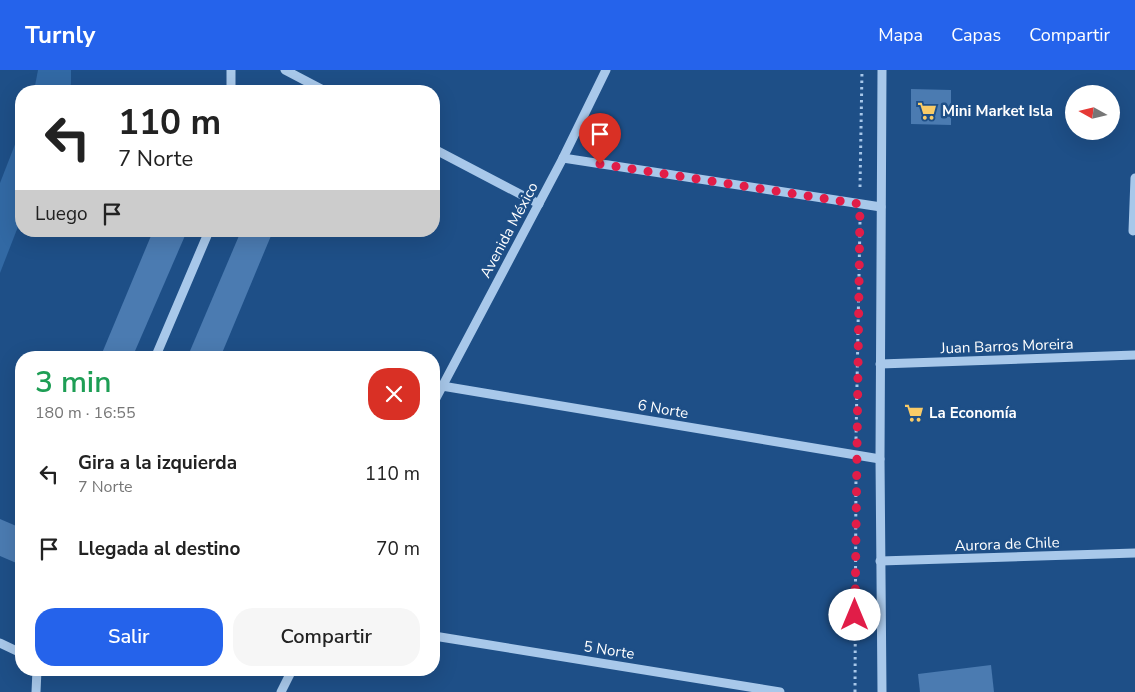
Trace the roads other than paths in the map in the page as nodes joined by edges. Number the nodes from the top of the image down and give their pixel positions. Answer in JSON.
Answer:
{"nodes":[{"id":1,"x":231,"y":70,"type":"edge"},
{"id":2,"x":285,"y":70,"type":"edge"},
{"id":3,"x":606,"y":70,"type":"edge"},
{"id":4,"x":882,"y":70,"type":"edge"},
{"id":5,"x":231,"y":85,"type":"edge"},
{"id":6,"x":314,"y":85,"type":"edge"},
{"id":7,"x":440,"y":152,"type":"edge"},
{"id":8,"x":563,"y":158,"type":"junction"},
{"id":9,"x":1135,"y":178,"type":"edge"},
{"id":10,"x":539,"y":204,"type":"junction"},
{"id":11,"x":881,"y":207,"type":"junction"},
{"id":12,"x":1133,"y":231,"type":"dead end"},
{"id":13,"x":206,"y":237,"type":"edge"},
{"id":14,"x":158,"y":351,"type":"edge"},
{"id":15,"x":1135,"y":355,"type":"edge"},
{"id":16,"x":880,"y":364,"type":"junction"},
{"id":17,"x":442,"y":386,"type":"junction"},
{"id":18,"x":440,"y":390,"type":"edge"},
{"id":19,"x":880,"y":459,"type":"junction"},
{"id":20,"x":1135,"y":553,"type":"edge"},
{"id":21,"x":880,"y":561,"type":"junction"},
{"id":22,"x":440,"y":637,"type":"edge"},
{"id":23,"x":0,"y":643,"type":"edge"},
{"id":24,"x":15,"y":649,"type":"edge"},
{"id":25,"x":37,"y":676,"type":"edge"},
{"id":26,"x":289,"y":676,"type":"edge"},
{"id":27,"x":36,"y":692,"type":"edge"},
{"id":28,"x":281,"y":692,"type":"edge"},
{"id":29,"x":780,"y":692,"type":"edge"},
{"id":30,"x":882,"y":692,"type":"edge"}],
"edges":[{"from":1,"to":5,"type":"street"},
{"from":2,"to":6,"type":"street"},
{"from":3,"to":8,"type":"street","name":"Avenida México"},
{"from":4,"to":11,"type":"street"},
{"from":7,"to":10,"type":"street"},
{"from":8,"to":10,"type":"street","name":"Avenida México"},
{"from":8,"to":11,"type":"street"},
{"from":9,"to":12,"type":"street"},
{"from":10,"to":17,"type":"street","name":"Avenida México"},
{"from":11,"to":16,"type":"street"},
{"from":13,"to":14,"type":"street"},
{"from":15,"to":16,"type":"street","name":"Juan Barros Moreira"},
{"from":16,"to":19,"type":"street"},
{"from":17,"to":18,"type":"street","name":"Avenida México"},
{"from":17,"to":19,"type":"street","name":"6 Norte"},
{"from":19,"to":21,"type":"street"},
{"from":20,"to":21,"type":"street","name":"Aurora de Chile"},
{"from":21,"to":30,"type":"street"},
{"from":22,"to":29,"type":"street","name":"5 Norte"},
{"from":23,"to":24,"type":"street"},
{"from":25,"to":27,"type":"street"},
{"from":26,"to":28,"type":"street"}]}
